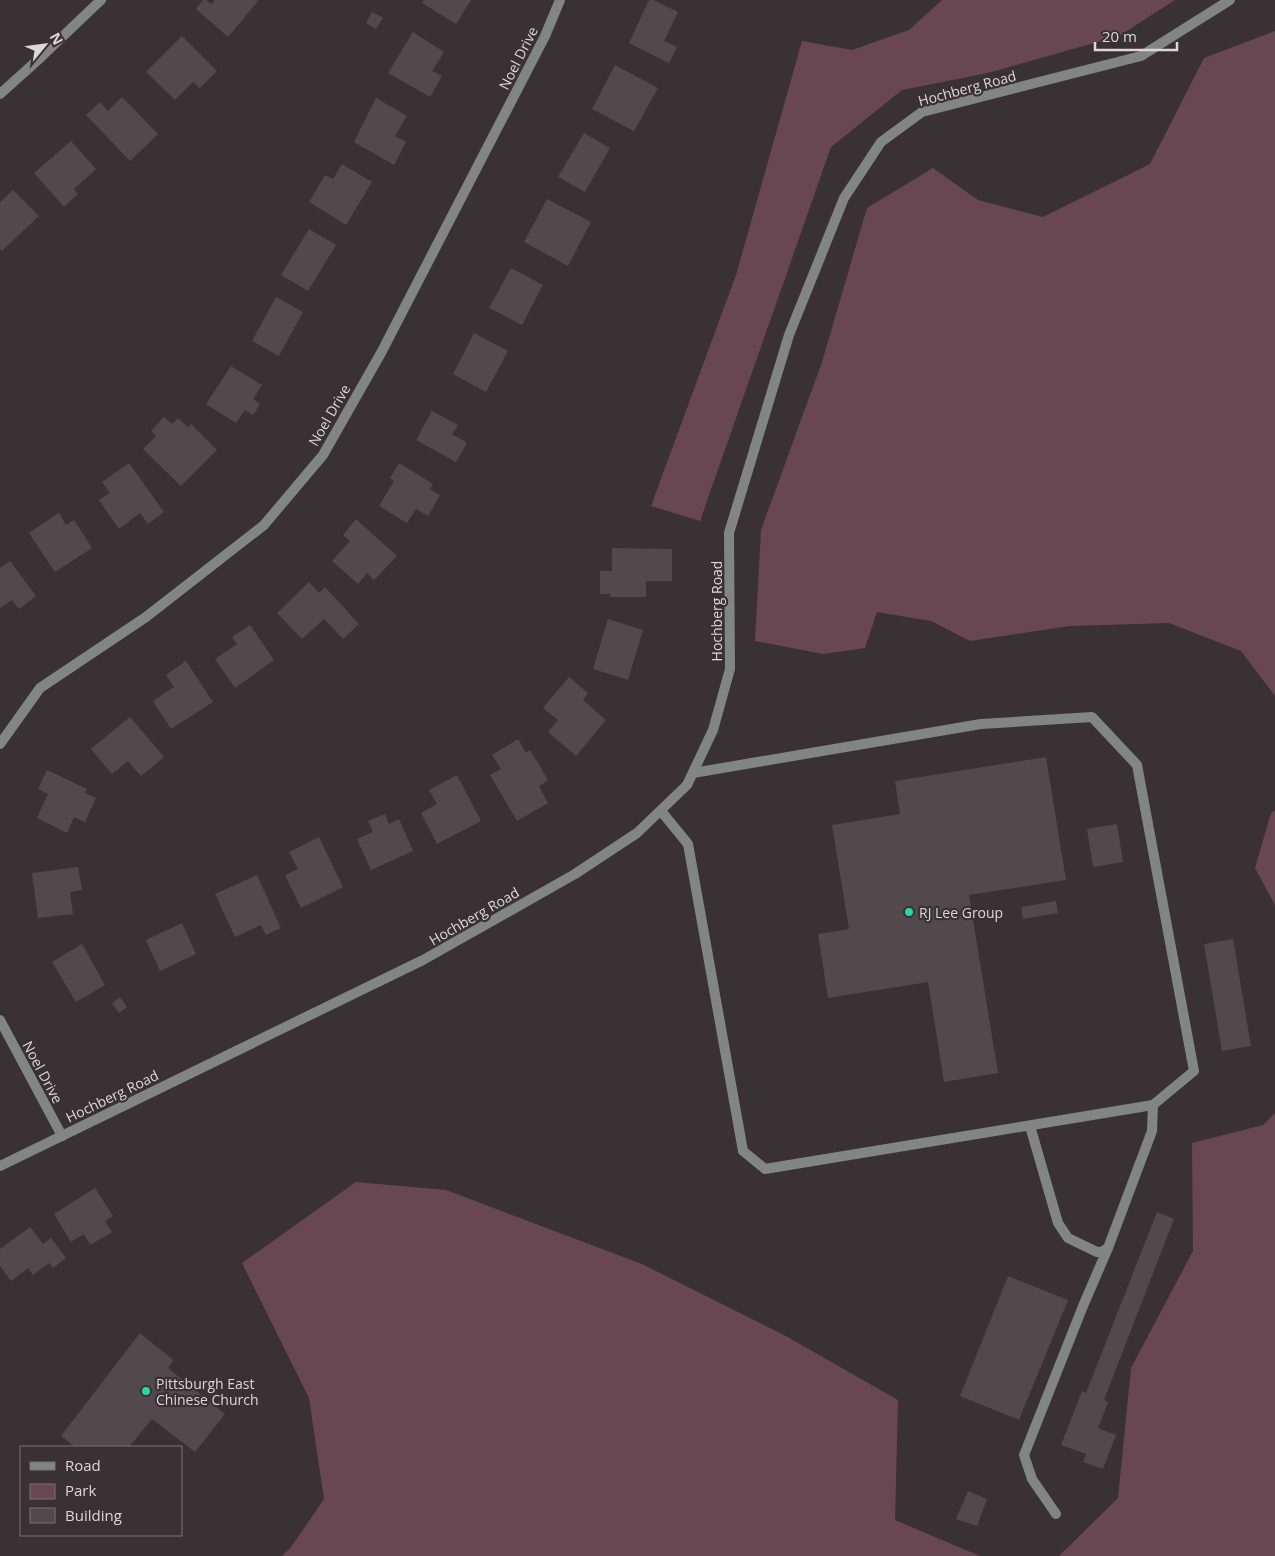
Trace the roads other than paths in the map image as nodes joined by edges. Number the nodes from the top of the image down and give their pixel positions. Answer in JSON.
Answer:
{"nodes":[{"id":1,"x":101,"y":0,"type":"edge"},
{"id":2,"x":560,"y":0,"type":"edge"},
{"id":3,"x":1230,"y":0,"type":"edge"},
{"id":4,"x":0,"y":94,"type":"edge"},
{"id":5,"x":0,"y":744,"type":"edge"},
{"id":6,"x":693,"y":773,"type":"junction"},
{"id":7,"x":661,"y":811,"type":"junction"},
{"id":8,"x":0,"y":1020,"type":"edge"},
{"id":9,"x":1153,"y":1105,"type":"junction"},
{"id":10,"x":1030,"y":1126,"type":"junction"},
{"id":11,"x":62,"y":1136,"type":"junction"},
{"id":12,"x":0,"y":1166,"type":"edge"},
{"id":13,"x":1108,"y":1248,"type":"junction"},
{"id":14,"x":1056,"y":1514,"type":"dead end"}],
"edges":[{"from":1,"to":4,"type":"street"},
{"from":2,"to":5,"type":"street","name":"Noel Drive"},
{"from":3,"to":6,"type":"street","name":"Hochberg Road"},
{"from":6,"to":7,"type":"street","name":"Hochberg Road"},
{"from":6,"to":9,"type":"street"},
{"from":7,"to":10,"type":"street"},
{"from":7,"to":11,"type":"street","name":"Hochberg Road"},
{"from":8,"to":11,"type":"street","name":"Noel Drive"},
{"from":9,"to":10,"type":"street"},
{"from":9,"to":13,"type":"street"},
{"from":10,"to":13,"type":"street"},
{"from":11,"to":12,"type":"street","name":"Hochberg Road"},
{"from":13,"to":14,"type":"street"}]}
